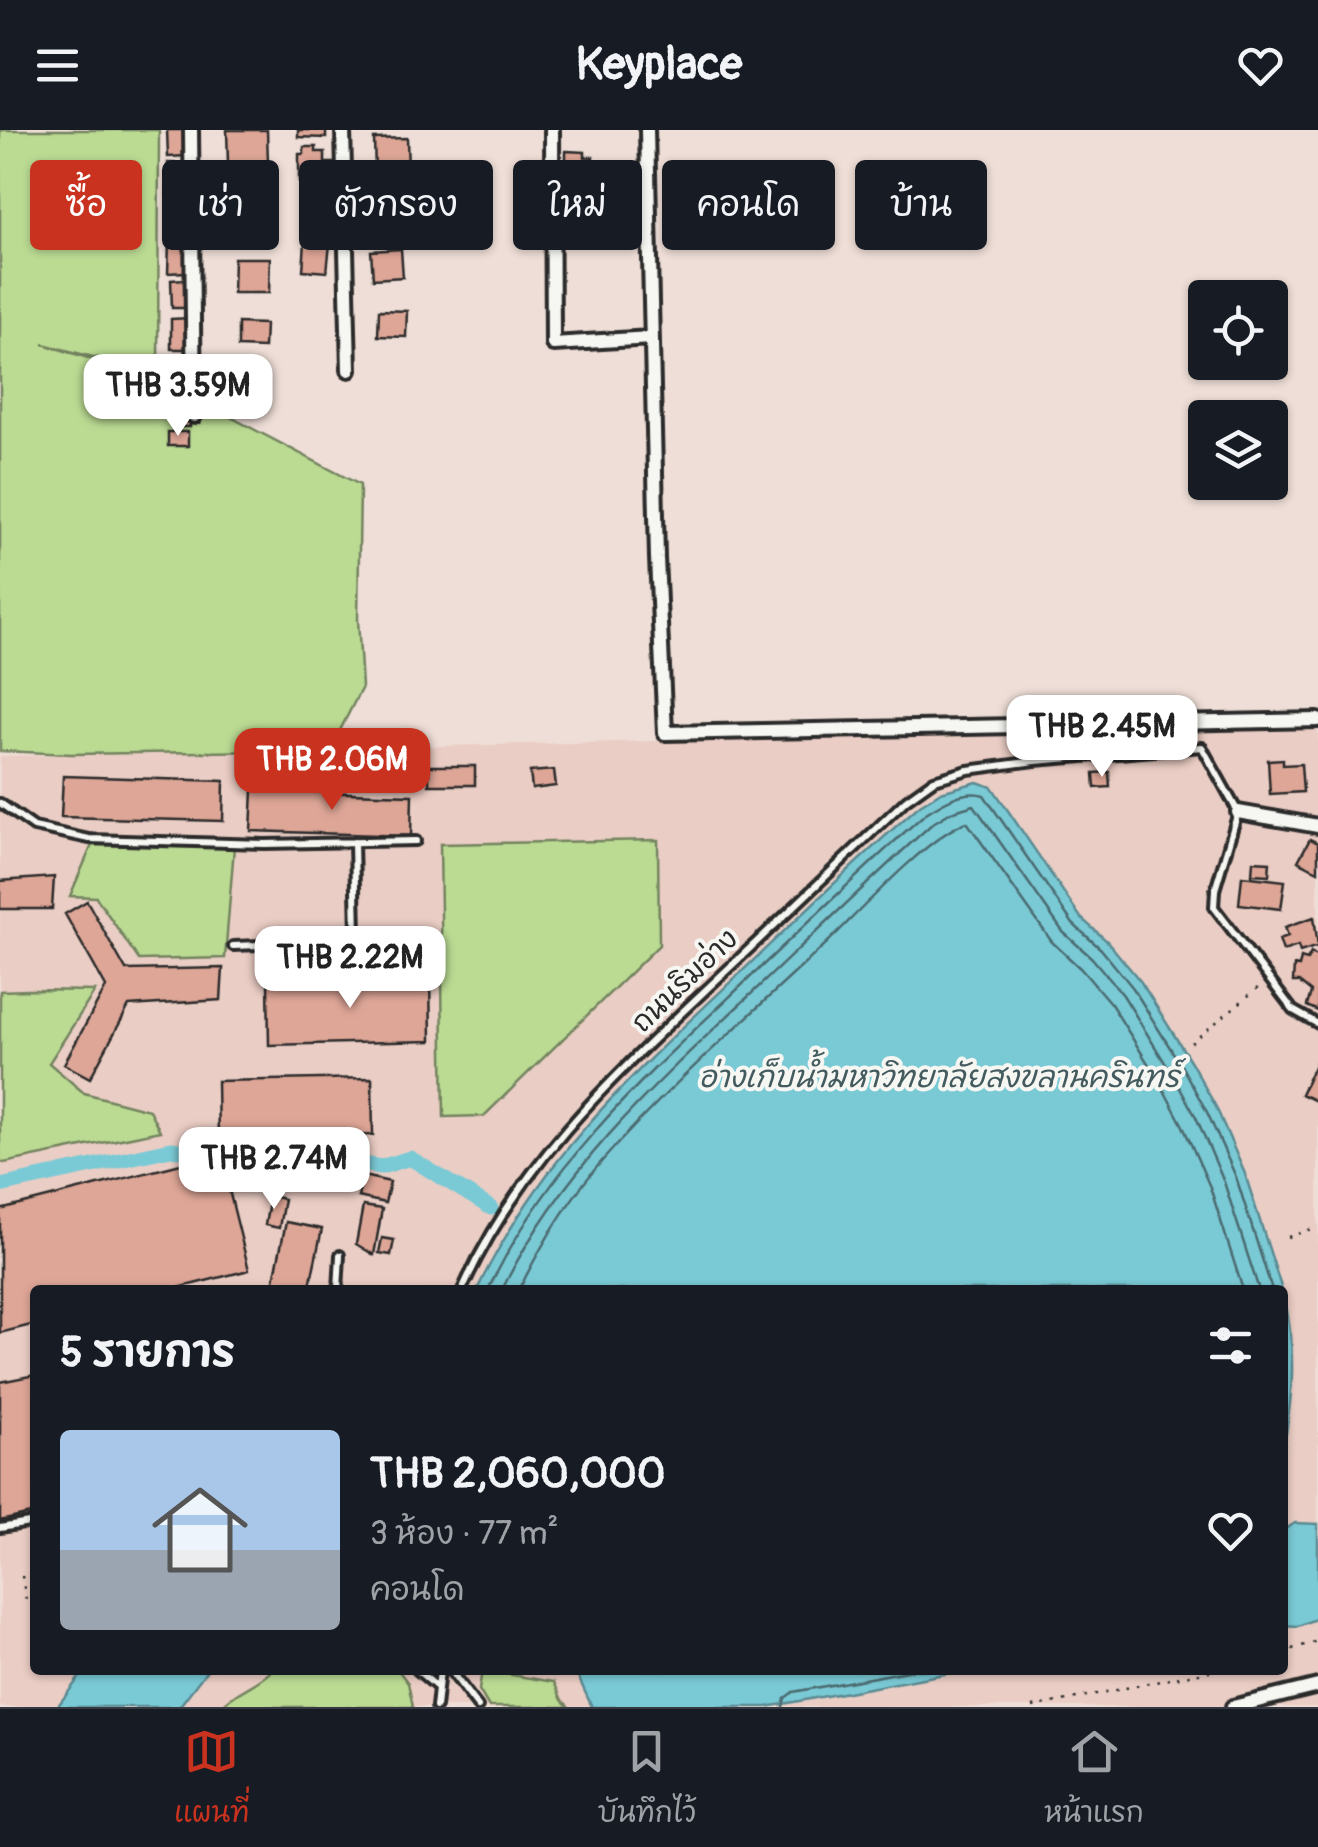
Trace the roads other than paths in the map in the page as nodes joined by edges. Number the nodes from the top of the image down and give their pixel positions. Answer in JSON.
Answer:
{"nodes":[{"id":1,"x":190,"y":130,"type":"edge"},
{"id":2,"x":343,"y":130,"type":"edge"},
{"id":3,"x":552,"y":130,"type":"edge"},
{"id":4,"x":647,"y":130,"type":"edge"},
{"id":5,"x":651,"y":338,"type":"junction"},
{"id":6,"x":350,"y":370,"type":"dead end"},
{"id":7,"x":194,"y":416,"type":"dead end"},
{"id":8,"x":1318,"y":720,"type":"edge"},
{"id":9,"x":0,"y":803,"type":"edge"},
{"id":10,"x":1238,"y":812,"type":"junction"},
{"id":11,"x":1318,"y":826,"type":"edge"},
{"id":12,"x":354,"y":842,"type":"junction"},
{"id":13,"x":416,"y":842,"type":"dead end"},
{"id":14,"x":233,"y":946,"type":"dead end"},
{"id":15,"x":1318,"y":1024,"type":"edge"},
{"id":16,"x":340,"y":1255,"type":"dead end"},
{"id":17,"x":337,"y":1285,"type":"edge"},
{"id":18,"x":465,"y":1285,"type":"edge"},
{"id":19,"x":30,"y":1523,"type":"edge"},
{"id":20,"x":0,"y":1528,"type":"edge"},
{"id":21,"x":423,"y":1675,"type":"edge"},
{"id":22,"x":439,"y":1675,"type":"edge"},
{"id":23,"x":454,"y":1675,"type":"edge"},
{"id":24,"x":1318,"y":1686,"type":"edge"},
{"id":25,"x":438,"y":1688,"type":"junction"},
{"id":26,"x":436,"y":1707,"type":"edge"},
{"id":27,"x":478,"y":1707,"type":"edge"},
{"id":28,"x":1233,"y":1707,"type":"edge"}],
"edges":[{"from":1,"to":7,"type":"street"},
{"from":2,"to":6,"type":"street"},
{"from":3,"to":5,"type":"street"},
{"from":4,"to":5,"type":"street"},
{"from":5,"to":8,"type":"street"},
{"from":9,"to":12,"type":"lane"},
{"from":10,"to":11,"type":"street"},
{"from":10,"to":15,"type":"lane"},
{"from":10,"to":18,"type":"lane","name":"ถนนริมอ่าง"},
{"from":12,"to":13,"type":"lane"},
{"from":12,"to":14,"type":"lane"},
{"from":16,"to":17,"type":"lane"},
{"from":19,"to":20,"type":"lane"},
{"from":21,"to":25,"type":"lane"},
{"from":22,"to":25,"type":"lane"},
{"from":23,"to":27,"type":"lane"},
{"from":24,"to":28,"type":"street"},
{"from":25,"to":26,"type":"lane"}]}
